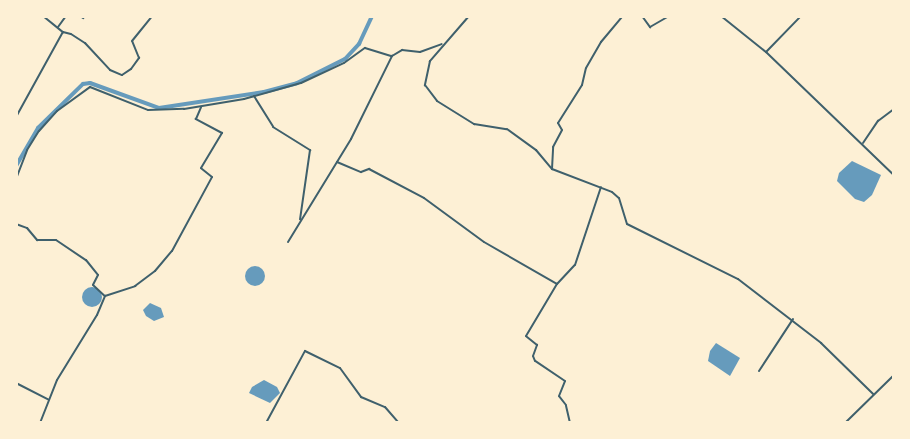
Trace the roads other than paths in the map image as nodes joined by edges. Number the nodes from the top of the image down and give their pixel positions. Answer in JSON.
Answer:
{"nodes":[{"id":1,"x":43,"y":16,"type":"edge"},
{"id":2,"x":66,"y":16,"type":"edge"},
{"id":3,"x":152,"y":16,"type":"edge"},
{"id":4,"x":469,"y":16,"type":"edge"},
{"id":5,"x":623,"y":16,"type":"edge"},
{"id":6,"x":642,"y":16,"type":"edge"},
{"id":7,"x":669,"y":16,"type":"edge"},
{"id":8,"x":721,"y":16,"type":"edge"},
{"id":9,"x":801,"y":16,"type":"edge"},
{"id":10,"x":58,"y":27,"type":"junction"},
{"id":11,"x":64,"y":32,"type":"junction"},
{"id":12,"x":442,"y":44,"type":"junction"},
{"id":13,"x":766,"y":52,"type":"junction"},
{"id":14,"x":392,"y":56,"type":"junction"},
{"id":15,"x":254,"y":96,"type":"junction"},
{"id":16,"x":201,"y":107,"type":"junction"},
{"id":17,"x":894,"y":109,"type":"edge"},
{"id":18,"x":17,"y":115,"type":"edge"},
{"id":19,"x":863,"y":143,"type":"junction"},
{"id":20,"x":337,"y":162,"type":"junction"},
{"id":21,"x":552,"y":169,"type":"junction"},
{"id":22,"x":894,"y":175,"type":"edge"},
{"id":23,"x":16,"y":179,"type":"edge"},
{"id":24,"x":601,"y":187,"type":"junction"},
{"id":25,"x":300,"y":221,"type":"junction"},
{"id":26,"x":16,"y":224,"type":"edge"},
{"id":27,"x":288,"y":242,"type":"dead end"},
{"id":28,"x":557,"y":284,"type":"junction"},
{"id":29,"x":105,"y":296,"type":"junction"},
{"id":30,"x":792,"y":320,"type":"junction"},
{"id":31,"x":759,"y":371,"type":"dead end"},
{"id":32,"x":894,"y":375,"type":"edge"},
{"id":33,"x":16,"y":383,"type":"edge"},
{"id":34,"x":873,"y":394,"type":"junction"},
{"id":35,"x":48,"y":399,"type":"junction"},
{"id":36,"x":40,"y":423,"type":"edge"},
{"id":37,"x":266,"y":423,"type":"edge"},
{"id":38,"x":399,"y":423,"type":"edge"},
{"id":39,"x":570,"y":423,"type":"edge"},
{"id":40,"x":845,"y":423,"type":"edge"}],
"edges":[{"from":1,"to":10,"type":"street"},
{"from":2,"to":10,"type":"street"},
{"from":3,"to":11,"type":"street"},
{"from":4,"to":12,"type":"street"},
{"from":5,"to":21,"type":"street"},
{"from":6,"to":7,"type":"street"},
{"from":8,"to":13,"type":"street"},
{"from":9,"to":13,"type":"street"},
{"from":10,"to":11,"type":"street"},
{"from":11,"to":18,"type":"street"},
{"from":12,"to":14,"type":"street"},
{"from":12,"to":21,"type":"street"},
{"from":13,"to":19,"type":"street"},
{"from":14,"to":15,"type":"street"},
{"from":14,"to":20,"type":"street"},
{"from":15,"to":16,"type":"street"},
{"from":15,"to":25,"type":"street"},
{"from":16,"to":23,"type":"street"},
{"from":16,"to":29,"type":"street"},
{"from":17,"to":19,"type":"street"},
{"from":19,"to":22,"type":"street"},
{"from":20,"to":25,"type":"street"},
{"from":20,"to":28,"type":"street"},
{"from":21,"to":24,"type":"street"},
{"from":24,"to":28,"type":"street"},
{"from":24,"to":30,"type":"street"},
{"from":25,"to":27,"type":"street"},
{"from":26,"to":29,"type":"street"},
{"from":28,"to":39,"type":"street"},
{"from":29,"to":35,"type":"street"},
{"from":30,"to":31,"type":"street"},
{"from":30,"to":34,"type":"street"},
{"from":32,"to":34,"type":"street"},
{"from":33,"to":35,"type":"street"},
{"from":34,"to":40,"type":"street"},
{"from":35,"to":36,"type":"street"},
{"from":37,"to":38,"type":"street"}]}
